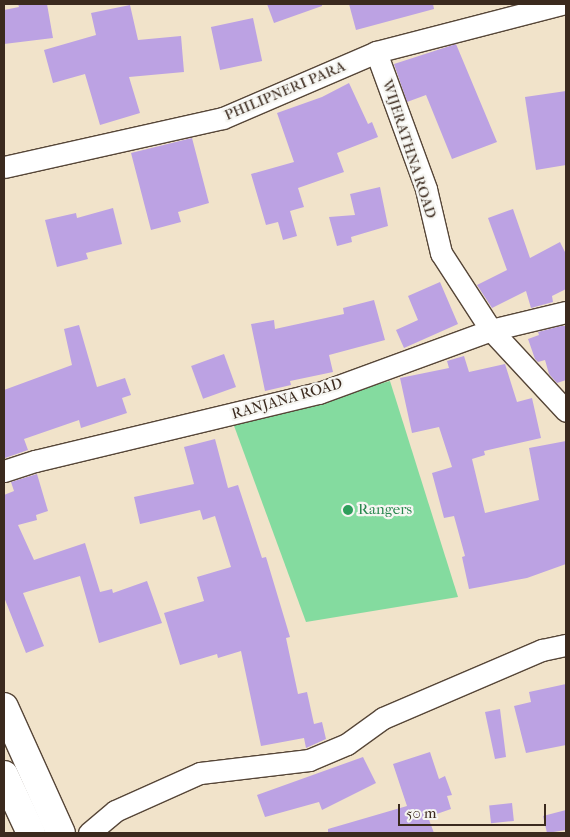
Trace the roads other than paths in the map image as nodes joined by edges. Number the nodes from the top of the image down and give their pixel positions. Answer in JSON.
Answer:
{"nodes":[{"id":1,"x":562,"y":4,"type":"edge"},
{"id":2,"x":376,"y":52,"type":"junction"},
{"id":3,"x":4,"y":167,"type":"edge"},
{"id":4,"x":566,"y":312,"type":"edge"},
{"id":5,"x":491,"y":330,"type":"junction"},
{"id":6,"x":566,"y":411,"type":"edge"},
{"id":7,"x":4,"y":471,"type":"edge"},
{"id":8,"x":566,"y":645,"type":"edge"},
{"id":9,"x":4,"y":707,"type":"edge"},
{"id":10,"x":4,"y":775,"type":"edge"},
{"id":11,"x":31,"y":833,"type":"edge"},
{"id":12,"x":61,"y":833,"type":"edge"},
{"id":13,"x":89,"y":833,"type":"edge"}],
"edges":[{"from":1,"to":2,"type":"street","name":"PHILIPNERI PARA"},
{"from":2,"to":3,"type":"street","name":"PHILIPNERI PARA"},
{"from":2,"to":5,"type":"street","name":"WIJERATHNA ROAD"},
{"from":4,"to":5,"type":"street","name":"RANJANA ROAD"},
{"from":5,"to":6,"type":"street","name":"WIJERATHNA ROAD"},
{"from":5,"to":7,"type":"street","name":"RANJANA ROAD"},
{"from":8,"to":13,"type":"street"},
{"from":9,"to":12,"type":"highway"},
{"from":10,"to":11,"type":"highway"}]}
